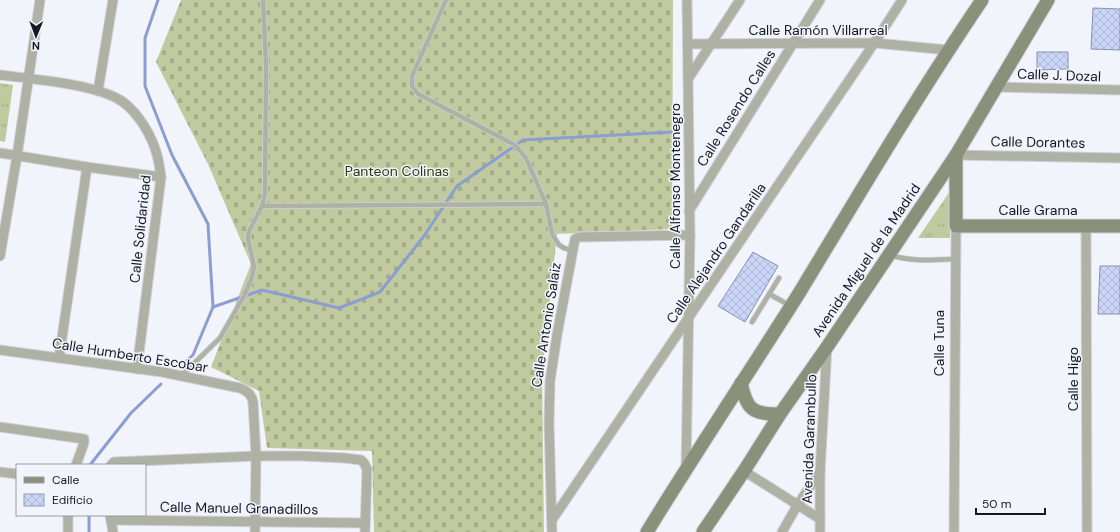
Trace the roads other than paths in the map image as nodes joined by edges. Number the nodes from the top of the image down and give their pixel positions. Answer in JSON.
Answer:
{"nodes":[{"id":1,"x":40,"y":0,"type":"edge"},
{"id":2,"x":113,"y":0,"type":"edge"},
{"id":3,"x":263,"y":0,"type":"edge"},
{"id":4,"x":446,"y":0,"type":"edge"},
{"id":5,"x":687,"y":0,"type":"edge"},
{"id":6,"x":740,"y":0,"type":"edge"},
{"id":7,"x":820,"y":0,"type":"edge"},
{"id":8,"x":902,"y":0,"type":"edge"},
{"id":9,"x":982,"y":0,"type":"edge"},
{"id":10,"x":1047,"y":1,"type":"edge"},
{"id":11,"x":793,"y":43,"type":"junction"},
{"id":12,"x":875,"y":43,"type":"junction"},
{"id":13,"x":688,"y":44,"type":"junction"},
{"id":14,"x":711,"y":44,"type":"junction"},
{"id":15,"x":948,"y":50,"type":"junction"},
{"id":16,"x":0,"y":75,"type":"edge"},
{"id":17,"x":28,"y":79,"type":"junction"},
{"id":18,"x":688,"y":79,"type":"junction"},
{"id":19,"x":997,"y":87,"type":"junction"},
{"id":20,"x":1120,"y":90,"type":"edge"},
{"id":21,"x":98,"y":91,"type":"junction"},
{"id":22,"x":0,"y":153,"type":"edge"},
{"id":23,"x":956,"y":155,"type":"junction"},
{"id":24,"x":18,"y":156,"type":"junction"},
{"id":25,"x":1120,"y":158,"type":"edge"},
{"id":26,"x":87,"y":167,"type":"junction"},
{"id":27,"x":161,"y":176,"type":"junction"},
{"id":28,"x":546,"y":204,"type":"junction"},
{"id":29,"x":262,"y":206,"type":"junction"},
{"id":30,"x":689,"y":211,"type":"junction"},
{"id":31,"x":956,"y":226,"type":"junction"},
{"id":32,"x":1086,"y":226,"type":"junction"},
{"id":33,"x":1120,"y":226,"type":"edge"},
{"id":34,"x":690,"y":235,"type":"junction"},
{"id":35,"x":573,"y":250,"type":"junction"},
{"id":36,"x":889,"y":254,"type":"junction"},
{"id":37,"x":0,"y":256,"type":"edge"},
{"id":38,"x":956,"y":259,"type":"junction"},
{"id":39,"x":779,"y":278,"type":"dead end"},
{"id":40,"x":769,"y":294,"type":"junction"},
{"id":41,"x":790,"y":306,"type":"junction"},
{"id":42,"x":689,"y":319,"type":"junction"},
{"id":43,"x":752,"y":322,"type":"dead end"},
{"id":44,"x":827,"y":347,"type":"junction"},
{"id":45,"x":0,"y":350,"type":"edge"},
{"id":46,"x":59,"y":358,"type":"junction"},
{"id":47,"x":138,"y":369,"type":"junction"},
{"id":48,"x":182,"y":376,"type":"junction"},
{"id":49,"x":741,"y":383,"type":"junction"},
{"id":50,"x":780,"y":414,"type":"junction"},
{"id":51,"x":0,"y":427,"type":"edge"},
{"id":52,"x":256,"y":456,"type":"junction"},
{"id":53,"x":76,"y":464,"type":"edge"},
{"id":54,"x":111,"y":464,"type":"edge"},
{"id":55,"x":686,"y":469,"type":"junction"},
{"id":56,"x":744,"y":471,"type":"junction"},
{"id":57,"x":0,"y":472,"type":"edge"},
{"id":58,"x":820,"y":472,"type":"junction"},
{"id":59,"x":16,"y":474,"type":"edge"},
{"id":60,"x":798,"y":504,"type":"junction"},
{"id":61,"x":68,"y":516,"type":"edge"},
{"id":62,"x":111,"y":518,"type":"edge"},
{"id":63,"x":820,"y":518,"type":"junction"},
{"id":64,"x":552,"y":520,"type":"junction"},
{"id":65,"x":256,"y":522,"type":"junction"},
{"id":66,"x":365,"y":527,"type":"edge"},
{"id":67,"x":68,"y":532,"type":"edge"},
{"id":68,"x":113,"y":532,"type":"edge"},
{"id":69,"x":255,"y":532,"type":"edge"},
{"id":70,"x":552,"y":532,"type":"edge"},
{"id":71,"x":647,"y":532,"type":"edge"},
{"id":72,"x":703,"y":532,"type":"edge"},
{"id":73,"x":782,"y":532,"type":"edge"},
{"id":74,"x":820,"y":532,"type":"edge"},
{"id":75,"x":954,"y":532,"type":"edge"},
{"id":76,"x":1087,"y":532,"type":"edge"}],
"edges":[{"from":1,"to":17,"type":"street"},
{"from":2,"to":21,"type":"street"},
{"from":3,"to":29,"type":"lane"},
{"from":4,"to":28,"type":"lane"},
{"from":5,"to":13,"type":"street","name":"Calle Alfonso Montenegro"},
{"from":6,"to":14,"type":"street"},
{"from":7,"to":11,"type":"street","name":"Calle Rosendo Calles"},
{"from":8,"to":12,"type":"street","name":"Calle Alejandro Gandarilla"},
{"from":9,"to":15,"type":"main road"},
{"from":10,"to":19,"type":"main road","name":"Avenida Miguel de la Madrid"},
{"from":11,"to":12,"type":"street","name":"Calle Ramón Villarreal"},
{"from":11,"to":14,"type":"street","name":"Calle Ramón Villarreal"},
{"from":11,"to":30,"type":"street","name":"Calle Rosendo Calles"},
{"from":12,"to":15,"type":"street","name":"Calle Ramón Villarreal"},
{"from":12,"to":42,"type":"street","name":"Calle Alejandro Gandarilla"},
{"from":13,"to":14,"type":"street","name":"Calle Ramón Villarreal"},
{"from":13,"to":18,"type":"street","name":"Calle Alfonso Montenegro"},
{"from":14,"to":18,"type":"street"},
{"from":15,"to":41,"type":"main road"},
{"from":16,"to":17,"type":"street","name":"Calle Solidaridad"},
{"from":17,"to":21,"type":"street","name":"Calle Solidaridad"},
{"from":17,"to":24,"type":"street"},
{"from":18,"to":30,"type":"street","name":"Calle Alfonso Montenegro"},
{"from":19,"to":20,"type":"street","name":"Calle J. Dozal"},
{"from":19,"to":23,"type":"main road","name":"Avenida Miguel de la Madrid"},
{"from":21,"to":27,"type":"street","name":"Calle Solidaridad"},
{"from":22,"to":24,"type":"street"},
{"from":23,"to":25,"type":"street","name":"Calle Dorantes"},
{"from":23,"to":31,"type":"main road","name":"Calle Tuna"},
{"from":23,"to":36,"type":"main road","name":"Avenida Miguel de la Madrid"},
{"from":24,"to":26,"type":"street"},
{"from":24,"to":37,"type":"street"},
{"from":26,"to":27,"type":"street"},
{"from":26,"to":46,"type":"street"},
{"from":27,"to":47,"type":"street","name":"Calle Solidaridad"},
{"from":28,"to":29,"type":"lane"},
{"from":28,"to":35,"type":"lane"},
{"from":29,"to":48,"type":"lane"},
{"from":30,"to":34,"type":"street","name":"Calle Alfonso Montenegro"},
{"from":31,"to":32,"type":"main road","name":"Calle Grama"},
{"from":31,"to":38,"type":"street","name":"Calle Tuna"},
{"from":32,"to":33,"type":"main road","name":"Calle Grama"},
{"from":32,"to":76,"type":"street","name":"Calle Higo"},
{"from":34,"to":35,"type":"street","name":"Calle Antonio Salaiz"},
{"from":34,"to":42,"type":"street","name":"Calle Alfonso Montenegro"},
{"from":35,"to":64,"type":"street","name":"Calle Antonio Salaiz"},
{"from":36,"to":38,"type":"lane"},
{"from":36,"to":44,"type":"main road","name":"Avenida Miguel de la Madrid"},
{"from":38,"to":75,"type":"street","name":"Calle Tuna"},
{"from":39,"to":40,"type":"lane"},
{"from":40,"to":41,"type":"lane"},
{"from":40,"to":43,"type":"lane"},
{"from":41,"to":49,"type":"main road"},
{"from":42,"to":55,"type":"street","name":"Calle Alfonso Montenegro"},
{"from":42,"to":64,"type":"street","name":"Calle Alejandro Gandarilla"},
{"from":44,"to":50,"type":"main road","name":"Avenida Miguel de la Madrid"},
{"from":44,"to":58,"type":"street","name":"Avenida Garambullo"},
{"from":45,"to":46,"type":"street","name":"Calle Humberto Escobar"},
{"from":46,"to":47,"type":"street","name":"Calle Humberto Escobar"},
{"from":47,"to":48,"type":"street","name":"Calle Humberto Escobar"},
{"from":48,"to":52,"type":"street","name":"Calle Humberto Escobar"},
{"from":49,"to":50,"type":"main road"},
{"from":49,"to":55,"type":"main road"},
{"from":50,"to":56,"type":"main road","name":"Avenida Miguel de la Madrid"},
{"from":51,"to":53,"type":"street"},
{"from":52,"to":54,"type":"street"},
{"from":52,"to":65,"type":"street"},
{"from":52,"to":66,"type":"street"},
{"from":55,"to":71,"type":"main road"},
{"from":56,"to":60,"type":"street"},
{"from":56,"to":72,"type":"main road","name":"Avenida Miguel de la Madrid"},
{"from":57,"to":59,"type":"street"},
{"from":58,"to":60,"type":"street"},
{"from":58,"to":63,"type":"street","name":"Avenida Garambullo"},
{"from":60,"to":63,"type":"street"},
{"from":60,"to":73,"type":"street"},
{"from":61,"to":67,"type":"street"},
{"from":62,"to":65,"type":"street","name":"Calle Manuel Granadillos"},
{"from":62,"to":68,"type":"street"},
{"from":63,"to":74,"type":"street","name":"Avenida Garambullo"},
{"from":64,"to":70,"type":"street","name":"Calle Antonio Salaiz"},
{"from":65,"to":66,"type":"street","name":"Calle Manuel Granadillos"},
{"from":65,"to":69,"type":"street"}]}
